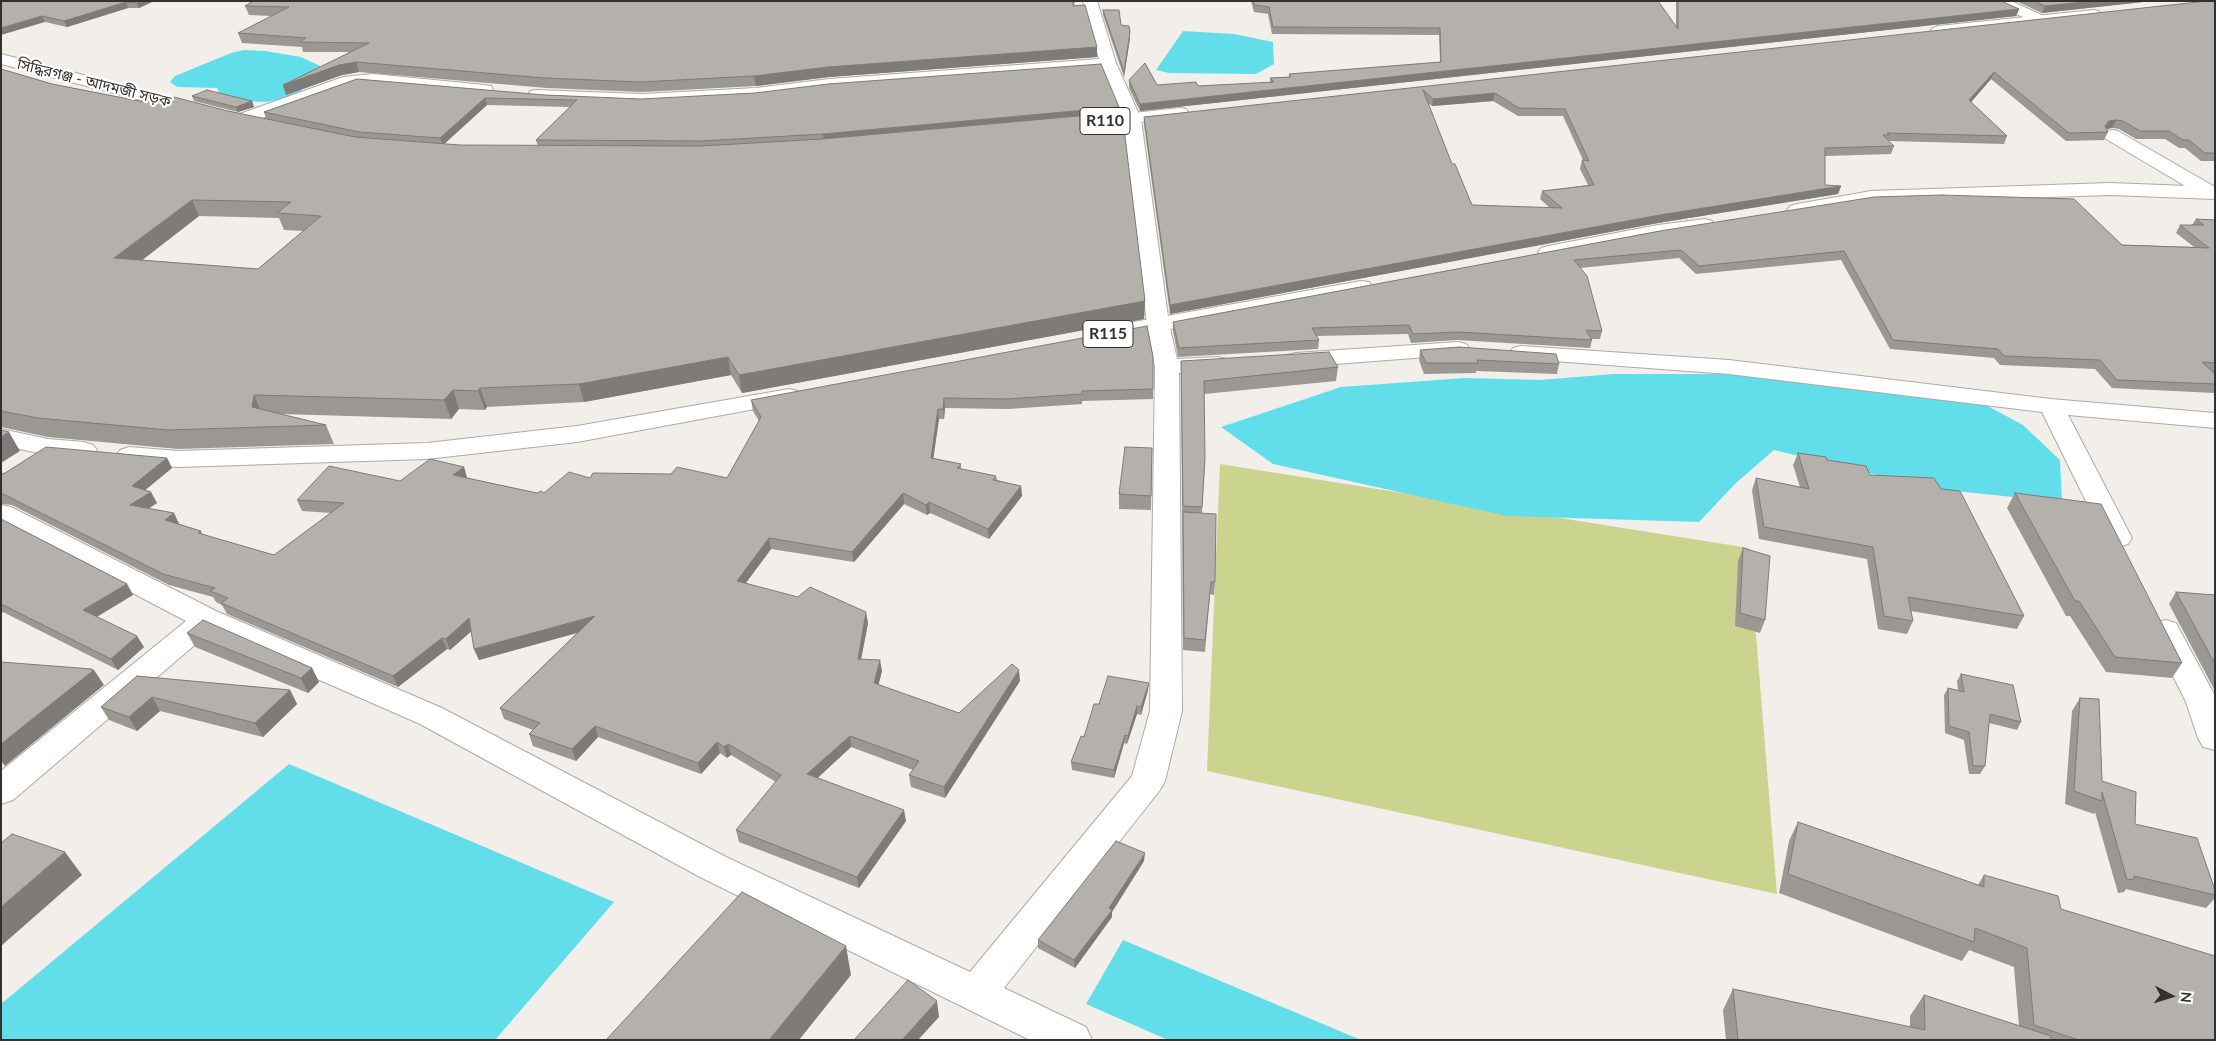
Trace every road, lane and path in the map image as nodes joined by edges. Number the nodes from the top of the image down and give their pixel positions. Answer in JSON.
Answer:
{"nodes":[{"id":1,"x":1090,"y":1,"type":"edge"},
{"id":2,"x":1999,"y":1,"type":"edge"},
{"id":3,"x":2105,"y":13,"type":"edge"},
{"id":4,"x":2039,"y":19,"type":"junction"},
{"id":5,"x":1924,"y":32,"type":"edge"},
{"id":6,"x":1,"y":60,"type":"edge"},
{"id":7,"x":1108,"y":63,"type":"junction"},
{"id":8,"x":501,"y":92,"type":"edge"},
{"id":9,"x":520,"y":93,"type":"edge"},
{"id":10,"x":1200,"y":111,"type":"edge"},
{"id":11,"x":1132,"y":119,"type":"junction"},
{"id":12,"x":240,"y":120,"type":"junction"},
{"id":13,"x":1072,"y":124,"type":"edge"},
{"id":14,"x":266,"y":126,"type":"edge"},
{"id":15,"x":2112,"y":135,"type":"dead end"},
{"id":16,"x":2212,"y":192,"type":"edge"},
{"id":17,"x":1778,"y":213,"type":"edge"},
{"id":18,"x":1723,"y":222,"type":"edge"},
{"id":19,"x":1530,"y":256,"type":"edge"},
{"id":20,"x":1383,"y":283,"type":"edge"},
{"id":21,"x":1158,"y":324,"type":"junction"},
{"id":22,"x":1081,"y":339,"type":"edge"},
{"id":23,"x":1271,"y":361,"type":"edge"},
{"id":24,"x":1243,"y":363,"type":"edge"},
{"id":25,"x":1167,"y":367,"type":"junction"},
{"id":26,"x":810,"y":392,"type":"edge"},
{"id":27,"x":2051,"y":406,"type":"junction"},
{"id":28,"x":2215,"y":421,"type":"edge"},
{"id":29,"x":1,"y":437,"type":"edge"},
{"id":30,"x":48,"y":447,"type":"junction"},
{"id":31,"x":17,"y":467,"type":"edge"},
{"id":32,"x":1,"y":513,"type":"edge"},
{"id":33,"x":2126,"y":554,"type":"edge"},
{"id":34,"x":2153,"y":607,"type":"edge"},
{"id":35,"x":207,"y":619,"type":"junction"},
{"id":36,"x":2215,"y":738,"type":"edge"},
{"id":37,"x":1,"y":791,"type":"edge"},
{"id":38,"x":976,"y":992,"type":"junction"},
{"id":39,"x":1072,"y":1040,"type":"edge"}],
"edges":[{"from":1,"to":7,"type":"street"},
{"from":2,"to":4,"type":"street"},
{"from":3,"to":4,"type":"street"},
{"from":4,"to":5,"type":"street"},
{"from":6,"to":12,"type":"street","name":"সিদ্ধিরগঞ্জ - আদমজী সড়ক"},
{"from":7,"to":9,"type":"street"},
{"from":7,"to":11,"type":"street"},
{"from":8,"to":12,"type":"street"},
{"from":10,"to":11,"type":"street","number":"R110"},
{"from":11,"to":13,"type":"street","number":"R110"},
{"from":11,"to":21,"type":"street"},
{"from":12,"to":14,"type":"street","name":"সিদ্ধিরগঞ্জ - আদমজী সড়ক"},
{"from":15,"to":16,"type":"street"},
{"from":16,"to":17,"type":"street"},
{"from":18,"to":19,"type":"street"},
{"from":20,"to":21,"type":"street","number":"R115"},
{"from":21,"to":22,"type":"street","number":"R115"},
{"from":21,"to":25,"type":"street"},
{"from":23,"to":27,"type":"street"},
{"from":24,"to":25,"type":"street"},
{"from":25,"to":38,"type":"street"},
{"from":26,"to":30,"type":"street"},
{"from":27,"to":28,"type":"street"},
{"from":27,"to":33,"type":"street"},
{"from":29,"to":30,"type":"street"},
{"from":30,"to":31,"type":"street"},
{"from":32,"to":35,"type":"street"},
{"from":34,"to":36,"type":"street"},
{"from":35,"to":37,"type":"street"},
{"from":35,"to":38,"type":"street"},
{"from":38,"to":39,"type":"street"}]}
